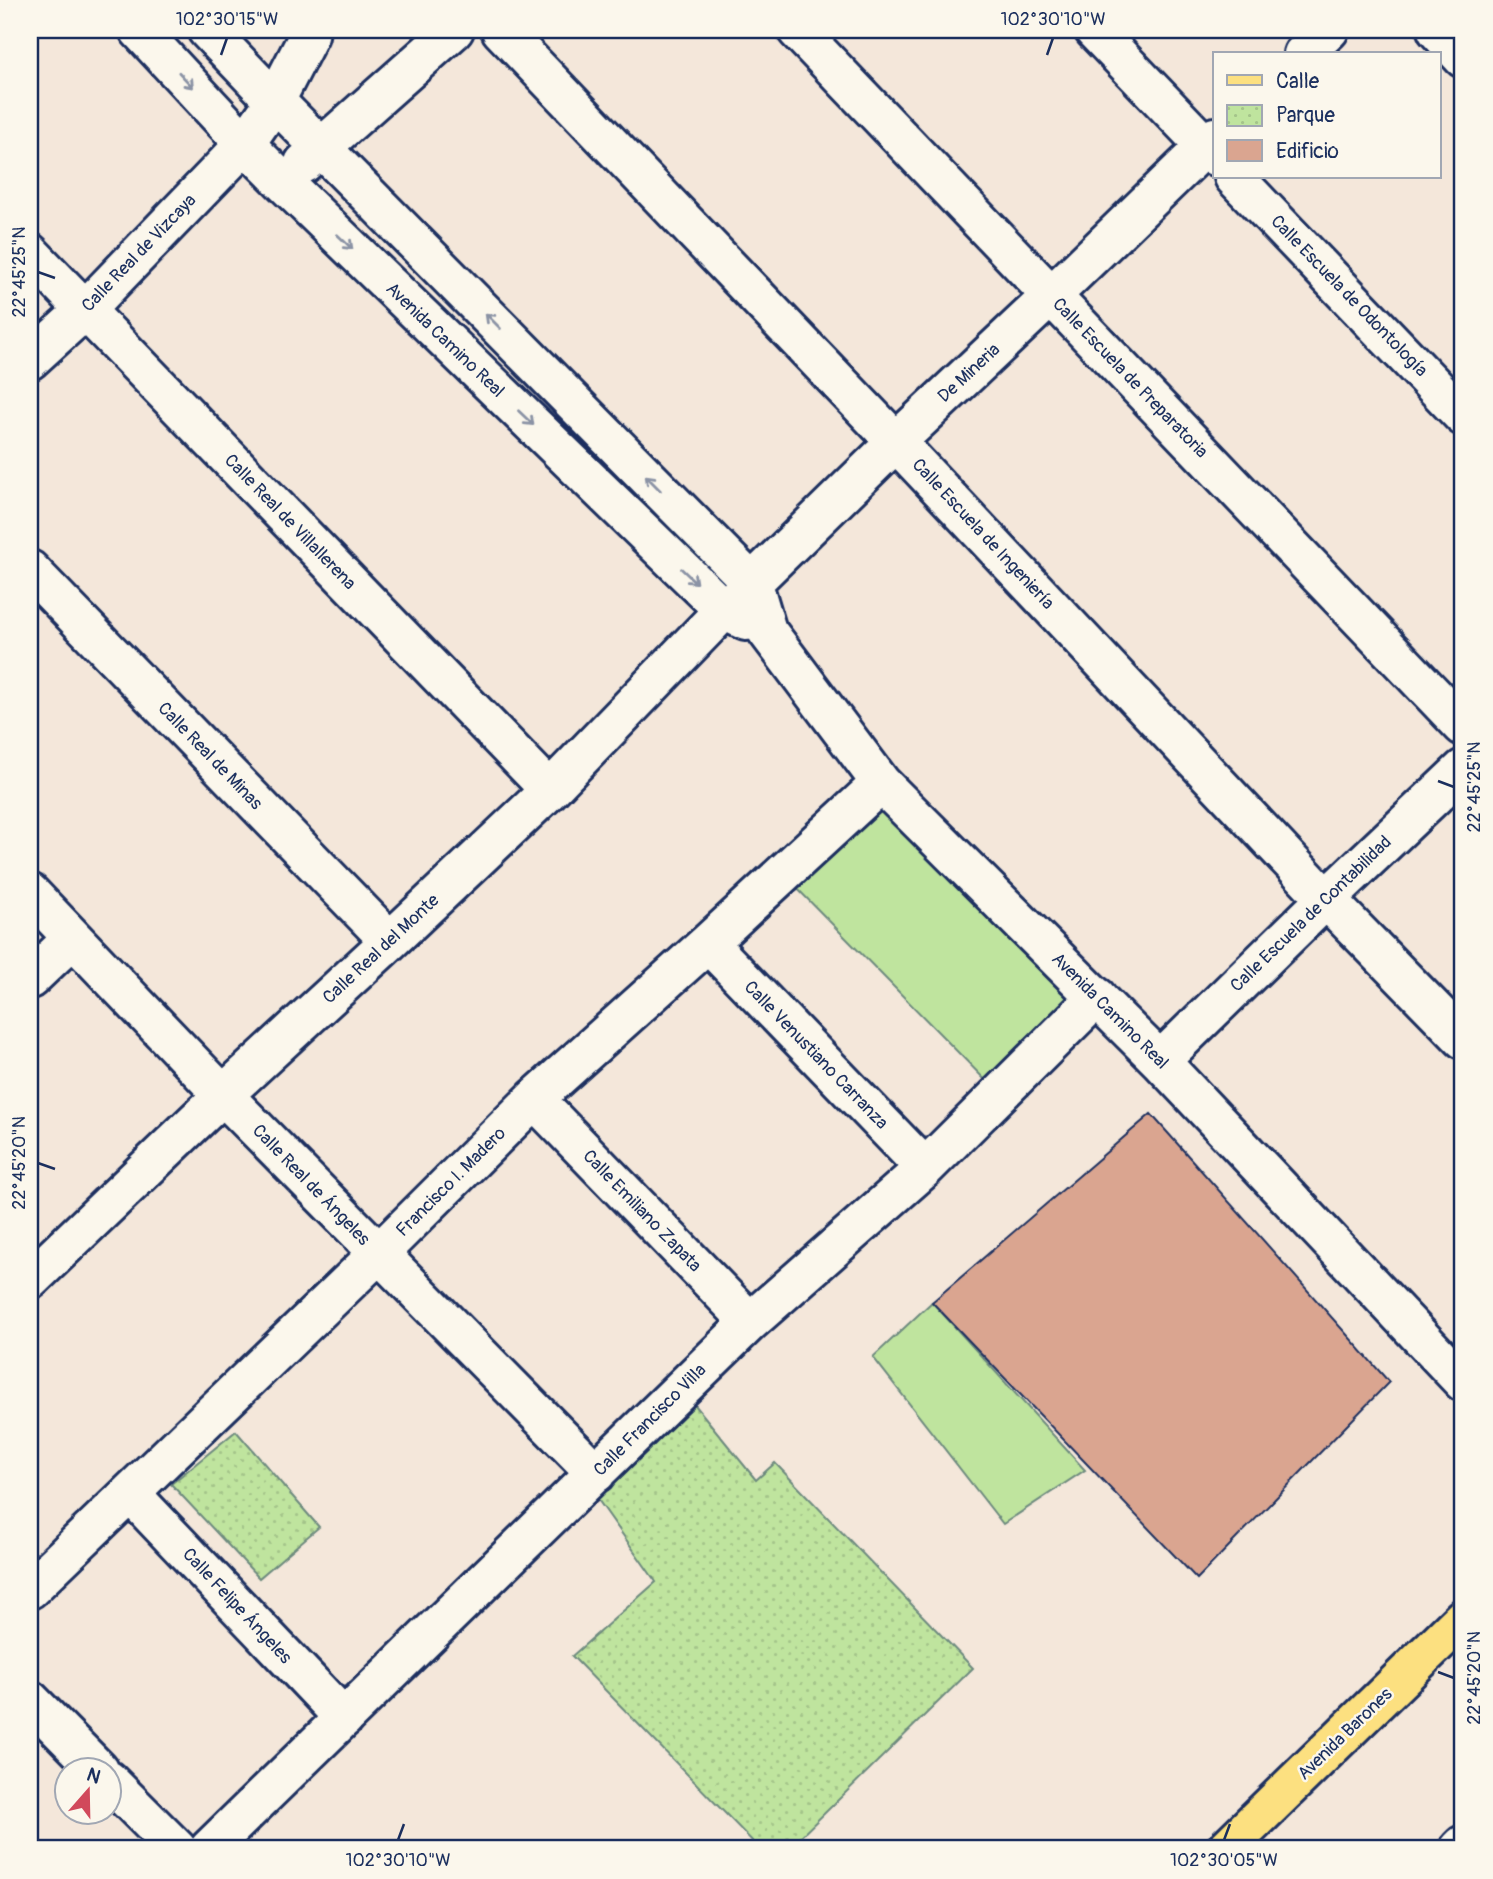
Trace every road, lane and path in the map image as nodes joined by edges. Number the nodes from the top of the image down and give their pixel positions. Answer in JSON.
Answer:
{"nodes":[{"id":1,"x":139,"y":30,"type":"edge"},
{"id":2,"x":207,"y":30,"type":"edge"},
{"id":3,"x":454,"y":30,"type":"edge"},
{"id":4,"x":501,"y":30,"type":"edge"},
{"id":5,"x":797,"y":30,"type":"edge"},
{"id":6,"x":1094,"y":30,"type":"edge"},
{"id":7,"x":1329,"y":30,"type":"edge"},
{"id":8,"x":1437,"y":30,"type":"edge"},
{"id":9,"x":308,"y":32,"type":"edge"},
{"id":10,"x":1305,"y":52,"type":"edge"},
{"id":11,"x":1463,"y":58,"type":"edge"},
{"id":12,"x":275,"y":101,"type":"junction"},
{"id":13,"x":245,"y":144,"type":"junction"},
{"id":14,"x":1211,"y":146,"type":"edge"},
{"id":15,"x":321,"y":148,"type":"junction"},
{"id":16,"x":1235,"y":178,"type":"edge"},
{"id":17,"x":283,"y":182,"type":"junction"},
{"id":18,"x":30,"y":254,"type":"edge"},
{"id":19,"x":1051,"y":296,"type":"junction"},
{"id":20,"x":85,"y":310,"type":"junction"},
{"id":21,"x":30,"y":360,"type":"edge"},
{"id":22,"x":1463,"y":416,"type":"edge"},
{"id":23,"x":896,"y":442,"type":"junction"},
{"id":24,"x":30,"y":570,"type":"edge"},
{"id":25,"x":753,"y":583,"type":"junction"},
{"id":26,"x":724,"y":610,"type":"junction"},
{"id":27,"x":767,"y":631,"type":"junction"},
{"id":28,"x":1463,"y":726,"type":"edge"},
{"id":29,"x":1463,"y":769,"type":"edge"},
{"id":30,"x":881,"y":783,"type":"junction"},
{"id":31,"x":550,"y":790,"type":"junction"},
{"id":32,"x":30,"y":893,"type":"edge"},
{"id":33,"x":1326,"y":899,"type":"junction"},
{"id":34,"x":73,"y":938,"type":"junction"},
{"id":35,"x":390,"y":941,"type":"junction"},
{"id":36,"x":708,"y":943,"type":"junction"},
{"id":37,"x":30,"y":979,"type":"edge"},
{"id":38,"x":1097,"y":997,"type":"junction"},
{"id":39,"x":1463,"y":1039,"type":"edge"},
{"id":40,"x":1160,"y":1061,"type":"junction"},
{"id":41,"x":223,"y":1095,"type":"junction"},
{"id":42,"x":534,"y":1099,"type":"junction"},
{"id":43,"x":925,"y":1168,"type":"junction"},
{"id":44,"x":378,"y":1254,"type":"junction"},
{"id":45,"x":30,"y":1280,"type":"edge"},
{"id":46,"x":750,"y":1322,"type":"junction"},
{"id":47,"x":1463,"y":1382,"type":"edge"},
{"id":48,"x":596,"y":1474,"type":"junction"},
{"id":49,"x":130,"y":1493,"type":"junction"},
{"id":50,"x":30,"y":1589,"type":"edge"},
{"id":51,"x":1463,"y":1618,"type":"edge"},
{"id":52,"x":30,"y":1700,"type":"edge"},
{"id":53,"x":344,"y":1718,"type":"junction"},
{"id":54,"x":85,"y":1756,"type":"edge"},
{"id":55,"x":122,"y":1794,"type":"edge"},
{"id":56,"x":1463,"y":1845,"type":"edge"},
{"id":57,"x":177,"y":1849,"type":"edge"},
{"id":58,"x":209,"y":1849,"type":"edge"},
{"id":59,"x":1226,"y":1849,"type":"edge"},
{"id":60,"x":1459,"y":1849,"type":"edge"}],
"edges":[{"from":1,"to":13,"type":"street","name":"Avenida Camino Real","one_way":true},
{"from":2,"to":12,"type":"street","name":"Avenida Camino Real"},
{"from":3,"to":15,"type":"street"},
{"from":4,"to":23,"type":"street","name":"Calle Escuela de Ingeniería"},
{"from":5,"to":19,"type":"street","name":"Calle Escuela de Preparatoria"},
{"from":6,"to":14,"type":"street"},
{"from":7,"to":10,"type":"street"},
{"from":8,"to":11,"type":"street"},
{"from":9,"to":12,"type":"street","name":"Calle Real de Vizcaya"},
{"from":12,"to":13,"type":"street","name":"Calle Real de Vizcaya"},
{"from":12,"to":15,"type":"street","name":"Avenida Camino Real"},
{"from":13,"to":17,"type":"street","name":"Avenida Camino Real"},
{"from":13,"to":20,"type":"street","name":"Calle Real de Vizcaya"},
{"from":14,"to":19,"type":"street","name":"De Mineria"},
{"from":15,"to":17,"type":"street"},
{"from":25,"to":15,"type":"street","name":"Avenida Camino Real","one_way":true},
{"from":16,"to":22,"type":"street","name":"Calle Escuela de Odontología"},
{"from":17,"to":26,"type":"street","name":"Avenida Camino Real","one_way":true},
{"from":18,"to":20,"type":"street","name":"Calle Real de Villallerena"},
{"from":19,"to":23,"type":"street","name":"De Mineria"},
{"from":19,"to":28,"type":"street","name":"Calle Escuela de Preparatoria"},
{"from":20,"to":21,"type":"street","name":"Calle Real de Vizcaya"},
{"from":20,"to":31,"type":"street","name":"Calle Real de Villallerena"},
{"from":23,"to":25,"type":"street","name":"De Mineria"},
{"from":23,"to":33,"type":"street","name":"Calle Escuela de Ingeniería"},
{"from":24,"to":35,"type":"street","name":"Calle Real de Minas"},
{"from":25,"to":26,"type":"street","name":"De Mineria"},
{"from":25,"to":27,"type":"street","name":"Avenida Camino Real"},
{"from":26,"to":27,"type":"street","name":"Avenida Camino Real"},
{"from":26,"to":31,"type":"street","name":"Calle Real del Monte"},
{"from":27,"to":30,"type":"street","name":"Avenida Camino Real"},
{"from":29,"to":33,"type":"street","name":"Calle Escuela de Contabilidad"},
{"from":30,"to":36,"type":"street","name":"Francisco I. Madero"},
{"from":30,"to":38,"type":"street","name":"Avenida Camino Real"},
{"from":31,"to":35,"type":"street","name":"Calle Real del Monte"},
{"from":32,"to":34,"type":"street","name":"Calle Real de Ángeles"},
{"from":33,"to":39,"type":"street","name":"Calle Escuela de Ingeniería"},
{"from":33,"to":40,"type":"street","name":"Calle Escuela de Contabilidad"},
{"from":34,"to":37,"type":"street"},
{"from":34,"to":41,"type":"street","name":"Calle Real de Ángeles"},
{"from":35,"to":41,"type":"street","name":"Calle Real del Monte"},
{"from":36,"to":42,"type":"street","name":"Francisco I. Madero"},
{"from":36,"to":43,"type":"street","name":"Calle Venustiano Carranza"},
{"from":38,"to":40,"type":"street","name":"Avenida Camino Real"},
{"from":38,"to":43,"type":"street","name":"Calle Francisco Villa"},
{"from":40,"to":47,"type":"street","name":"Avenida Camino Real"},
{"from":41,"to":44,"type":"street","name":"Calle Real de Ángeles"},
{"from":41,"to":45,"type":"street","name":"Calle Real del Monte"},
{"from":42,"to":44,"type":"street","name":"Francisco I. Madero"},
{"from":42,"to":46,"type":"street","name":"Calle Emiliano Zapata"},
{"from":43,"to":46,"type":"street","name":"Calle Francisco Villa"},
{"from":44,"to":48,"type":"street","name":"Calle Real de Ángeles"},
{"from":44,"to":49,"type":"street","name":"Francisco I. Madero"},
{"from":46,"to":48,"type":"street","name":"Calle Francisco Villa"},
{"from":48,"to":53,"type":"street","name":"Calle Francisco Villa"},
{"from":49,"to":50,"type":"street","name":"Francisco I. Madero"},
{"from":49,"to":53,"type":"street","name":"Calle Felipe Ángeles"},
{"from":51,"to":59,"type":"main road","name":"Avenida Barones"},
{"from":52,"to":54,"type":"street"},
{"from":53,"to":58,"type":"street","name":"Calle Francisco Villa"},
{"from":55,"to":57,"type":"street"},
{"from":56,"to":60,"type":"street"}]}
